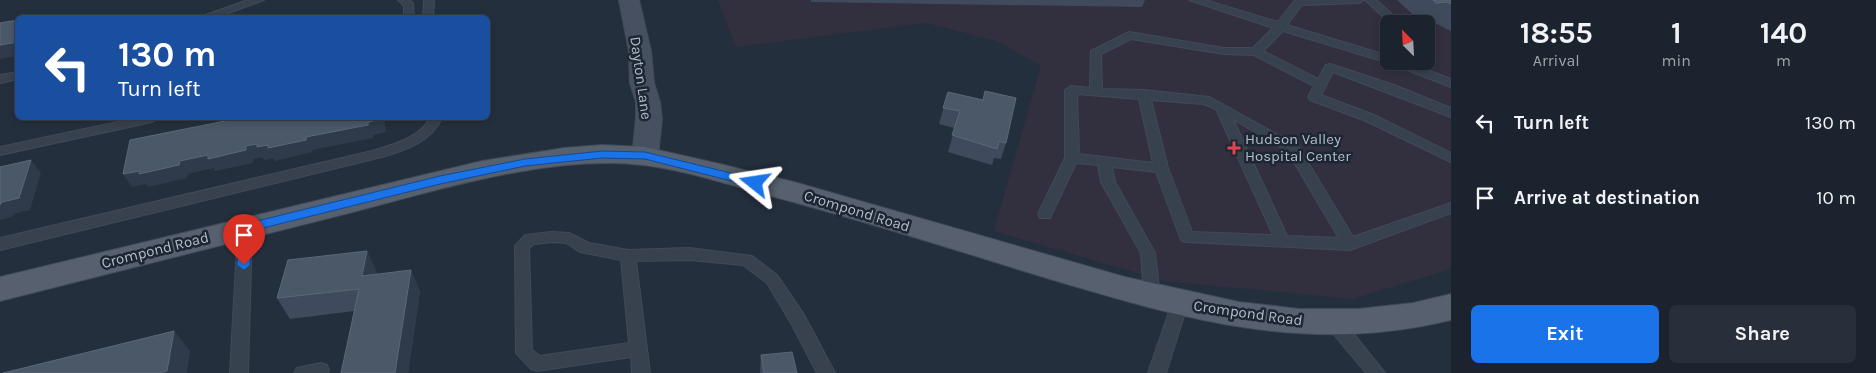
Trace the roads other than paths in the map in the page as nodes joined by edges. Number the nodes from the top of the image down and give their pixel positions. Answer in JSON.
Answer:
{"nodes":[{"id":1,"x":259,"y":0,"type":"edge"},
{"id":2,"x":403,"y":0,"type":"edge"},
{"id":3,"x":429,"y":0,"type":"edge"},
{"id":4,"x":628,"y":0,"type":"edge"},
{"id":5,"x":1194,"y":0,"type":"edge"},
{"id":6,"x":1359,"y":0,"type":"edge"},
{"id":7,"x":1370,"y":0,"type":"edge"},
{"id":8,"x":212,"y":15,"type":"edge"},
{"id":9,"x":409,"y":15,"type":"edge"},
{"id":10,"x":428,"y":15,"type":"edge"},
{"id":11,"x":1388,"y":15,"type":"edge"},
{"id":12,"x":1282,"y":25,"type":"junction"},
{"id":13,"x":1256,"y":52,"type":"junction"},
{"id":14,"x":1380,"y":57,"type":"edge"},
{"id":15,"x":1420,"y":70,"type":"edge"},
{"id":16,"x":15,"y":76,"type":"edge"},
{"id":17,"x":0,"y":79,"type":"edge"},
{"id":18,"x":1451,"y":83,"type":"edge"},
{"id":19,"x":1321,"y":85,"type":"junction"},
{"id":20,"x":1096,"y":90,"type":"junction"},
{"id":21,"x":1144,"y":94,"type":"junction"},
{"id":22,"x":1221,"y":107,"type":"junction"},
{"id":23,"x":1451,"y":113,"type":"edge"},
{"id":24,"x":143,"y":120,"type":"edge"},
{"id":25,"x":435,"y":120,"type":"edge"},
{"id":26,"x":0,"y":151,"type":"edge"},
{"id":27,"x":645,"y":156,"type":"junction"},
{"id":28,"x":1072,"y":158,"type":"junction"},
{"id":29,"x":1451,"y":158,"type":"edge"},
{"id":30,"x":1104,"y":163,"type":"junction"},
{"id":31,"x":1161,"y":168,"type":"junction"},
{"id":32,"x":1451,"y":208,"type":"edge"},
{"id":33,"x":1045,"y":214,"type":"dead end"},
{"id":34,"x":245,"y":228,"type":"junction"},
{"id":35,"x":1283,"y":242,"type":"junction"},
{"id":36,"x":0,"y":244,"type":"edge"},
{"id":37,"x":1350,"y":244,"type":"junction"},
{"id":38,"x":628,"y":256,"type":"junction"},
{"id":39,"x":0,"y":289,"type":"edge"},
{"id":40,"x":1166,"y":299,"type":"junction"},
{"id":41,"x":1451,"y":307,"type":"edge"},
{"id":42,"x":1334,"y":322,"type":"junction"},
{"id":43,"x":638,"y":349,"type":"junction"},
{"id":44,"x":240,"y":366,"type":"edge"},
{"id":45,"x":321,"y":370,"type":"dead end"},
{"id":46,"x":303,"y":373,"type":"edge"},
{"id":47,"x":641,"y":373,"type":"edge"},
{"id":48,"x":826,"y":373,"type":"edge"},
{"id":49,"x":1157,"y":373,"type":"edge"},
{"id":50,"x":1376,"y":373,"type":"edge"}],
"edges":[{"from":1,"to":8,"type":"lane"},
{"from":2,"to":9,"type":"lane"},
{"from":3,"to":10,"type":"lane"},
{"from":4,"to":27,"type":"street","name":"Dayton Lane"},
{"from":5,"to":12,"type":"lane"},
{"from":6,"to":12,"type":"lane"},
{"from":7,"to":11,"type":"lane"},
{"from":12,"to":13,"type":"lane"},
{"from":12,"to":14,"type":"lane"},
{"from":13,"to":19,"type":"lane"},
{"from":13,"to":20,"type":"lane"},
{"from":15,"to":18,"type":"lane"},
{"from":16,"to":17,"type":"lane"},
{"from":19,"to":23,"type":"lane"},
{"from":19,"to":29,"type":"lane"},
{"from":20,"to":21,"type":"lane"},
{"from":20,"to":28,"type":"lane"},
{"from":21,"to":22,"type":"lane"},
{"from":21,"to":31,"type":"lane"},
{"from":22,"to":35,"type":"lane"},
{"from":22,"to":37,"type":"lane"},
{"from":24,"to":26,"type":"lane"},
{"from":25,"to":36,"type":"lane"},
{"from":27,"to":34,"type":"main road","name":"Crompond Road"},
{"from":27,"to":40,"type":"main road","name":"Crompond Road"},
{"from":28,"to":30,"type":"lane"},
{"from":28,"to":33,"type":"lane"},
{"from":30,"to":31,"type":"lane"},
{"from":30,"to":40,"type":"lane"},
{"from":31,"to":35,"type":"lane"},
{"from":32,"to":37,"type":"lane"},
{"from":34,"to":39,"type":"main road","name":"Crompond Road"},
{"from":34,"to":44,"type":"lane"},
{"from":35,"to":37,"type":"lane"},
{"from":38,"to":43,"type":"lane"},
{"from":38,"to":43,"type":"lane"},
{"from":38,"to":48,"type":"lane"},
{"from":40,"to":42,"type":"main road","name":"Crompond Road"},
{"from":40,"to":49,"type":"lane"},
{"from":41,"to":42,"type":"main road","name":"Crompond Road"},
{"from":42,"to":50,"type":"lane"},
{"from":43,"to":47,"type":"lane"},
{"from":45,"to":46,"type":"lane"}]}
